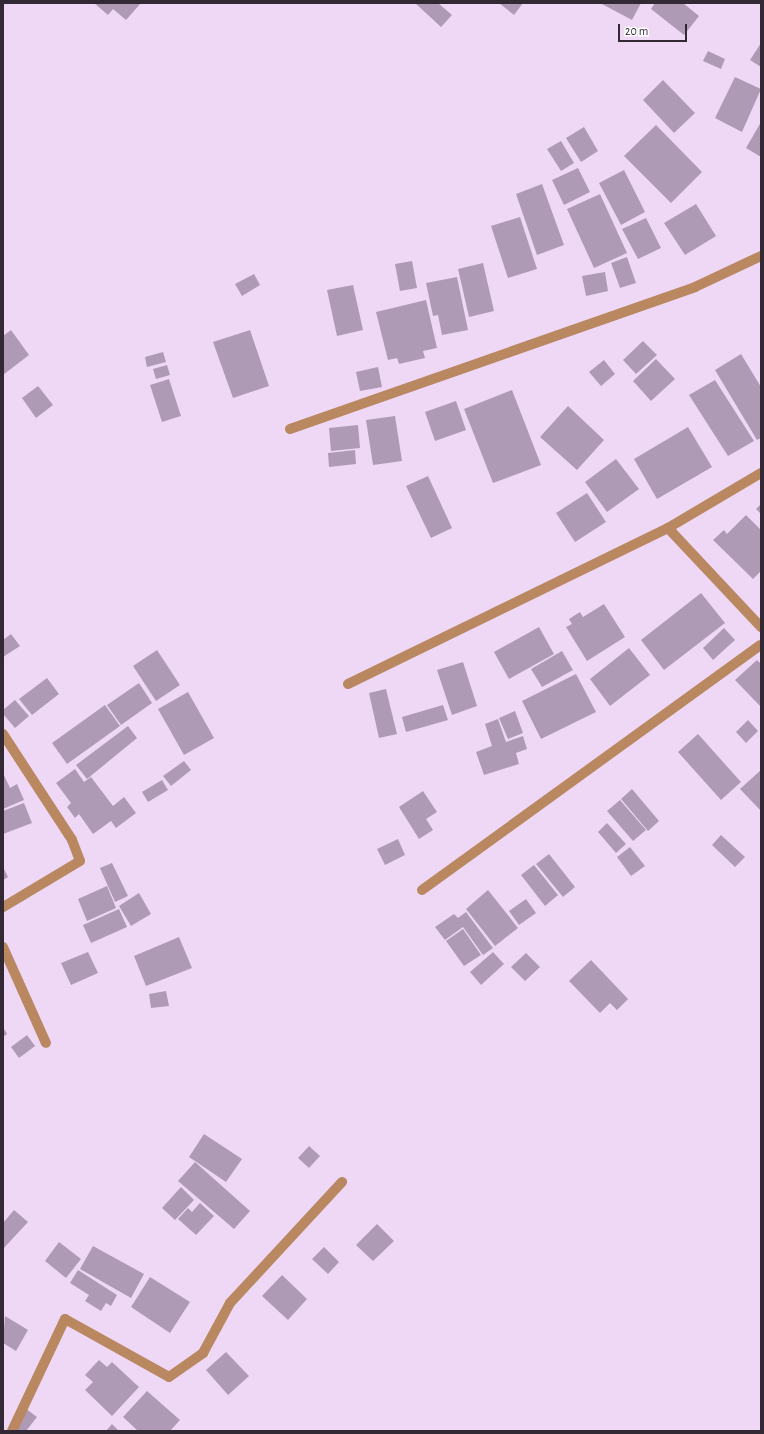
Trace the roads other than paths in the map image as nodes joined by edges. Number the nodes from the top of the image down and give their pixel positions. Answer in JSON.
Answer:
{"nodes":[{"id":1,"x":761,"y":256,"type":"edge"},
{"id":2,"x":290,"y":429,"type":"dead end"},
{"id":3,"x":761,"y":473,"type":"edge"},
{"id":4,"x":668,"y":528,"type":"junction"},
{"id":5,"x":761,"y":627,"type":"edge"},
{"id":6,"x":761,"y":645,"type":"edge"},
{"id":7,"x":348,"y":684,"type":"dead end"},
{"id":8,"x":3,"y":734,"type":"edge"},
{"id":9,"x":422,"y":890,"type":"dead end"},
{"id":10,"x":3,"y":907,"type":"edge"},
{"id":11,"x":3,"y":948,"type":"edge"},
{"id":12,"x":46,"y":1043,"type":"dead end"},
{"id":13,"x":342,"y":1182,"type":"dead end"},
{"id":14,"x":12,"y":1431,"type":"edge"}],
"edges":[{"from":1,"to":2,"type":"street"},
{"from":3,"to":4,"type":"street"},
{"from":4,"to":5,"type":"street"},
{"from":4,"to":7,"type":"street"},
{"from":6,"to":9,"type":"street"},
{"from":8,"to":10,"type":"street"},
{"from":11,"to":12,"type":"street"},
{"from":13,"to":14,"type":"street"}]}
